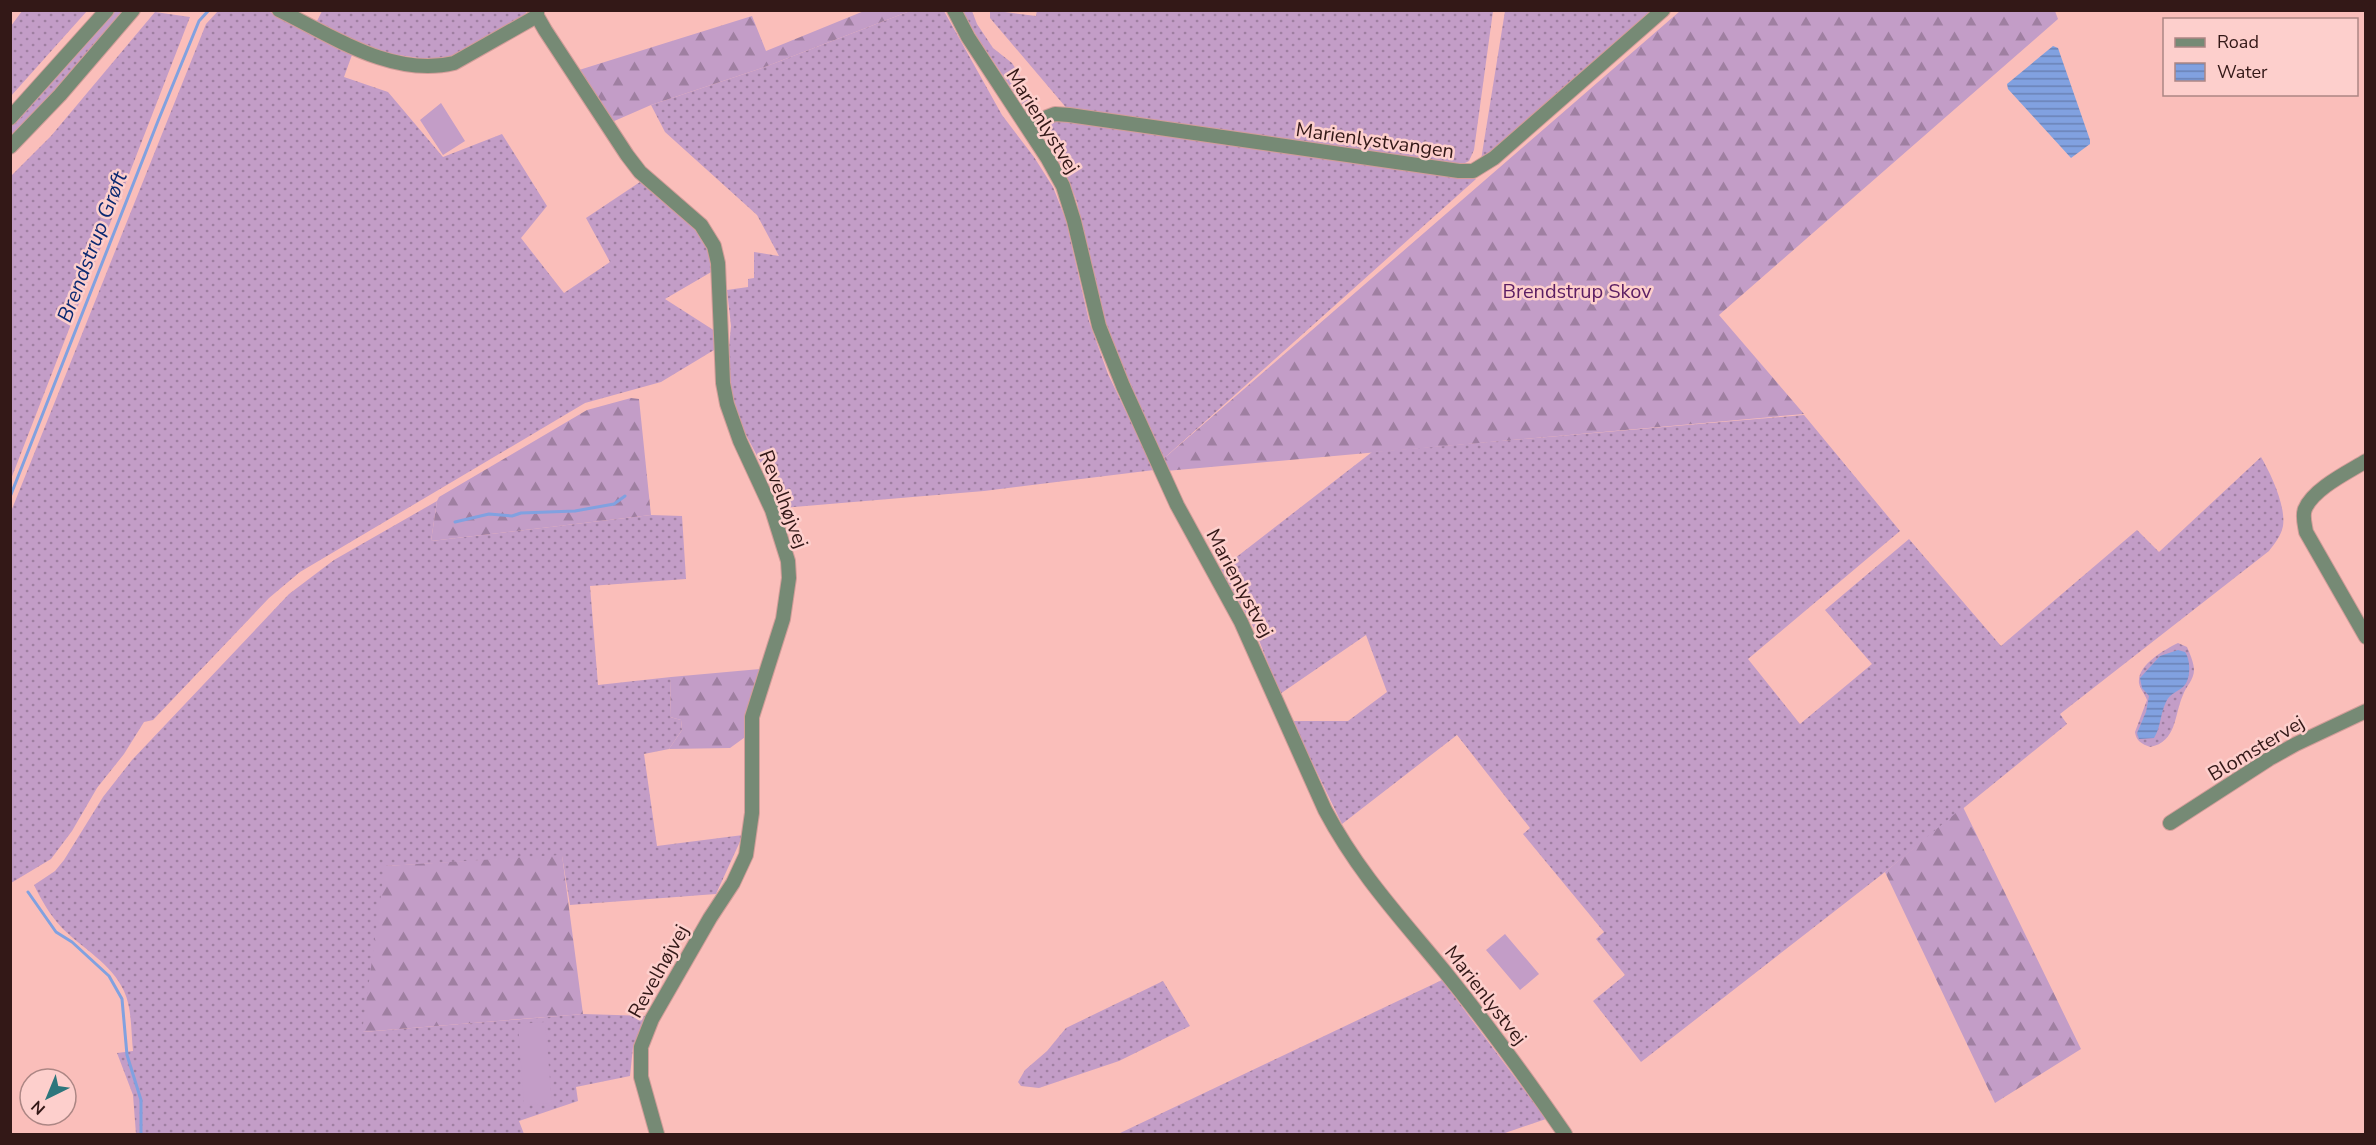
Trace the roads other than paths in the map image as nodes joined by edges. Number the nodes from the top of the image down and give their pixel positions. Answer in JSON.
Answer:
{"nodes":[{"id":1,"x":107,"y":10,"type":"edge"},
{"id":2,"x":133,"y":10,"type":"edge"},
{"id":3,"x":279,"y":10,"type":"edge"},
{"id":4,"x":954,"y":10,"type":"edge"},
{"id":5,"x":1663,"y":10,"type":"edge"},
{"id":6,"x":537,"y":13,"type":"edge"},
{"id":7,"x":10,"y":118,"type":"edge"},
{"id":8,"x":1026,"y":125,"type":"junction"},
{"id":9,"x":10,"y":147,"type":"edge"},
{"id":10,"x":2366,"y":461,"type":"edge"},
{"id":11,"x":2366,"y":637,"type":"edge"},
{"id":12,"x":2366,"y":711,"type":"edge"},
{"id":13,"x":2170,"y":823,"type":"dead end"},
{"id":14,"x":657,"y":1134,"type":"edge"},
{"id":15,"x":1565,"y":1134,"type":"edge"}],
"edges":[{"from":1,"to":7,"type":"street"},
{"from":2,"to":9,"type":"street"},
{"from":3,"to":6,"type":"street"},
{"from":4,"to":8,"type":"street","name":"Marienlystvej"},
{"from":5,"to":8,"type":"street","name":"Marienlystvangen"},
{"from":6,"to":14,"type":"street","name":"Revelhøjvej"},
{"from":8,"to":15,"type":"street","name":"Marienlystvej"},
{"from":10,"to":11,"type":"street"},
{"from":12,"to":13,"type":"street","name":"Blomstervej"}]}
